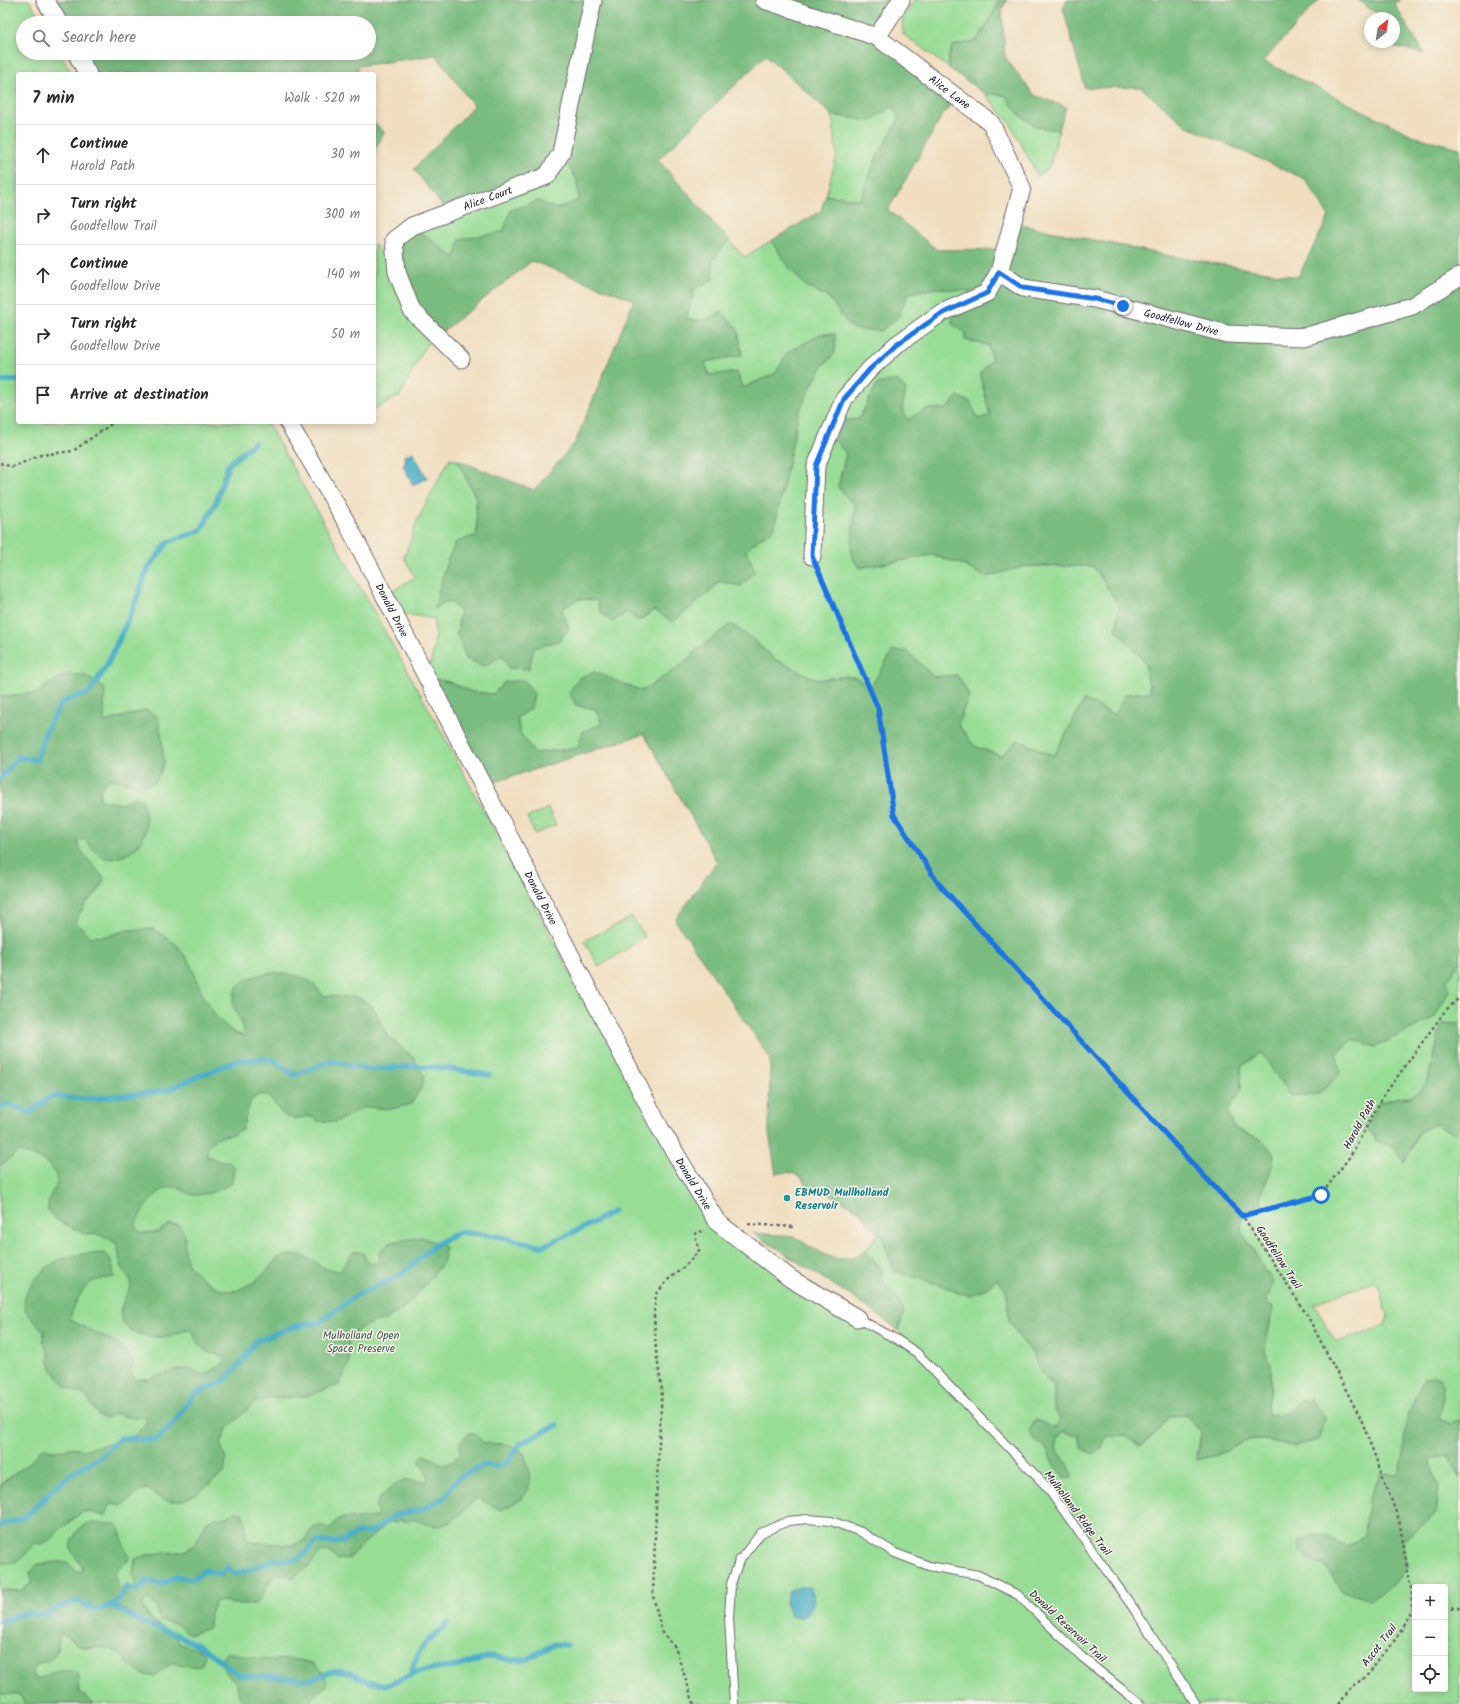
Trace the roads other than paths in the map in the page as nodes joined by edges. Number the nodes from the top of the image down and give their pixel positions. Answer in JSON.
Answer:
{"nodes":[{"id":1,"x":45,"y":0,"type":"edge"},
{"id":2,"x":593,"y":0,"type":"edge"},
{"id":3,"x":764,"y":0,"type":"edge"},
{"id":4,"x":901,"y":0,"type":"edge"},
{"id":5,"x":55,"y":16,"type":"edge"},
{"id":6,"x":877,"y":37,"type":"junction"},
{"id":7,"x":80,"y":60,"type":"edge"},
{"id":8,"x":87,"y":72,"type":"edge"},
{"id":9,"x":999,"y":272,"type":"junction"},
{"id":10,"x":1460,"y":276,"type":"edge"},
{"id":11,"x":460,"y":359,"type":"dead end"},
{"id":12,"x":289,"y":424,"type":"edge"},
{"id":13,"x":812,"y":556,"type":"road end"},
{"id":14,"x":857,"y":1318,"type":"joint"},
{"id":15,"x":734,"y":1704,"type":"edge"},
{"id":16,"x":1140,"y":1704,"type":"edge"},
{"id":17,"x":1196,"y":1704,"type":"edge"}],
"edges":[{"from":1,"to":5,"type":"street"},
{"from":2,"to":11,"type":"street","name":"Alice Court"},
{"from":3,"to":6,"type":"street","name":"Alice Lane"},
{"from":4,"to":6,"type":"street"},
{"from":6,"to":9,"type":"street","name":"Alice Lane"},
{"from":7,"to":8,"type":"street"},
{"from":9,"to":10,"type":"street","name":"Goodfellow Drive"},
{"from":9,"to":13,"type":"street"},
{"from":12,"to":14,"type":"street","name":"Donald Drive"},
{"from":14,"to":17,"type":"lane","name":"Mulholland Ridge Trail"},
{"from":15,"to":16,"type":"lane","name":"Donald Reservoir Trail"}]}
